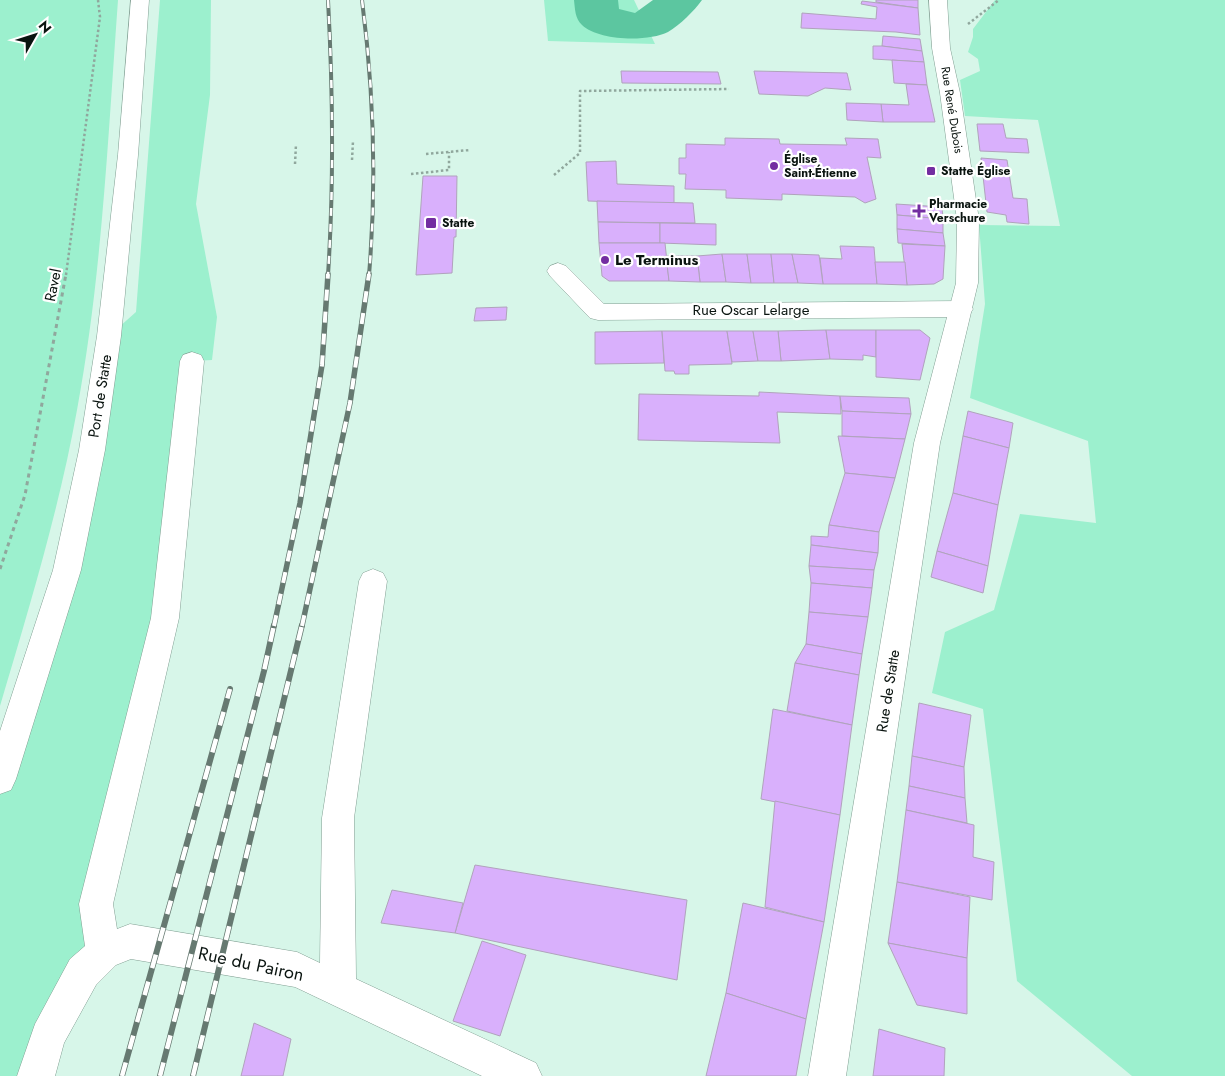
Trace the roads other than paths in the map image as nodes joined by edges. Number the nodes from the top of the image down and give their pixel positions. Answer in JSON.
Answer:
{"nodes":[{"id":1,"x":140,"y":0,"type":"edge"},
{"id":2,"x":938,"y":0,"type":"edge"},
{"id":3,"x":558,"y":271,"type":"dead end"},
{"id":4,"x":961,"y":309,"type":"junction"},
{"id":5,"x":192,"y":362,"type":"dead end"},
{"id":6,"x":373,"y":581,"type":"dead end"},
{"id":7,"x":0,"y":780,"type":"edge"},
{"id":8,"x":104,"y":953,"type":"junction"},
{"id":9,"x":338,"y":989,"type":"junction"},
{"id":10,"x":36,"y":1076,"type":"edge"},
{"id":11,"x":523,"y":1076,"type":"edge"},
{"id":12,"x":827,"y":1076,"type":"edge"}],
"edges":[{"from":1,"to":7,"type":"street","name":"Port de Statte"},
{"from":2,"to":4,"type":"street","name":"Rue René Dubois"},
{"from":3,"to":4,"type":"street","name":"Rue Oscar Lelarge"},
{"from":4,"to":12,"type":"street","name":"Rue de Statte"},
{"from":5,"to":8,"type":"street"},
{"from":6,"to":9,"type":"street"},
{"from":8,"to":9,"type":"street","name":"Rue du Pairon"},
{"from":8,"to":10,"type":"street","name":"Rue du Pairon"},
{"from":9,"to":11,"type":"street","name":"Rue du Pairon"}]}
